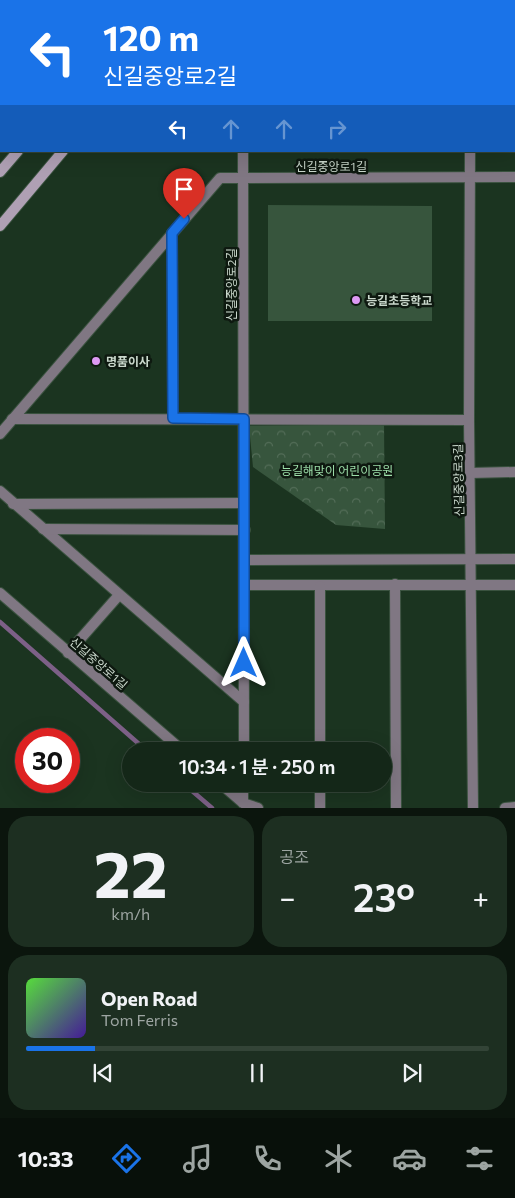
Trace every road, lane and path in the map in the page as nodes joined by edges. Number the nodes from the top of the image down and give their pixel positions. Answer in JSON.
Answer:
{"nodes":[{"id":1,"x":17,"y":152,"type":"edge"},
{"id":2,"x":63,"y":152,"type":"edge"},
{"id":3,"x":243,"y":152,"type":"edge"},
{"id":4,"x":470,"y":152,"type":"edge"},
{"id":5,"x":0,"y":172,"type":"edge"},
{"id":6,"x":470,"y":177,"type":"junction"},
{"id":7,"x":515,"y":177,"type":"edge"},
{"id":8,"x":244,"y":179,"type":"junction"},
{"id":9,"x":0,"y":226,"type":"edge"},
{"id":10,"x":172,"y":233,"type":"junction"},
{"id":11,"x":173,"y":418,"type":"junction"},
{"id":12,"x":12,"y":419,"type":"junction"},
{"id":13,"x":244,"y":419,"type":"junction"},
{"id":14,"x":469,"y":420,"type":"junction"},
{"id":15,"x":0,"y":434,"type":"edge"},
{"id":16,"x":515,"y":472,"type":"edge"},
{"id":17,"x":470,"y":473,"type":"junction"},
{"id":18,"x":0,"y":491,"type":"edge"},
{"id":19,"x":244,"y":503,"type":"junction"},
{"id":20,"x":13,"y":504,"type":"junction"},
{"id":21,"x":43,"y":529,"type":"junction"},
{"id":22,"x":245,"y":530,"type":"junction"},
{"id":23,"x":472,"y":559,"type":"junction"},
{"id":24,"x":515,"y":559,"type":"edge"},
{"id":25,"x":245,"y":560,"type":"junction"},
{"id":26,"x":394,"y":584,"type":"junction"},
{"id":27,"x":244,"y":585,"type":"junction"},
{"id":28,"x":515,"y":585,"type":"edge"},
{"id":29,"x":320,"y":586,"type":"junction"},
{"id":30,"x":472,"y":586,"type":"junction"},
{"id":31,"x":0,"y":593,"type":"edge"},
{"id":32,"x":120,"y":595,"type":"junction"},
{"id":33,"x":68,"y":653,"type":"junction"},
{"id":34,"x":244,"y":702,"type":"junction"},
{"id":35,"x":172,"y":742,"type":"edge"},
{"id":36,"x":244,"y":742,"type":"edge"},
{"id":37,"x":320,"y":742,"type":"edge"},
{"id":38,"x":230,"y":792,"type":"edge"},
{"id":39,"x":243,"y":792,"type":"edge"},
{"id":40,"x":320,"y":792,"type":"edge"},
{"id":41,"x":243,"y":803,"type":"junction"},
{"id":42,"x":515,"y":807,"type":"edge"},
{"id":43,"x":258,"y":808,"type":"edge"},
{"id":44,"x":320,"y":808,"type":"edge"},
{"id":45,"x":396,"y":808,"type":"edge"},
{"id":46,"x":473,"y":808,"type":"edge"},
{"id":47,"x":505,"y":808,"type":"edge"}],
"edges":[{"from":1,"to":5,"type":"main road"},
{"from":2,"to":9,"type":"main road"},
{"from":3,"to":8,"type":"street","name":"신길중앙로2길"},
{"from":4,"to":6,"type":"street","name":"신길중앙로3길"},
{"from":6,"to":7,"type":"street","name":"신길중앙로1길"},
{"from":6,"to":8,"type":"street","name":"신길중앙로1길"},
{"from":6,"to":14,"type":"street","name":"신길중앙로3길"},
{"from":8,"to":10,"type":"street","name":"신길중앙로1길"},
{"from":8,"to":13,"type":"street","name":"신길중앙로2길"},
{"from":10,"to":11,"type":"street"},
{"from":10,"to":12,"type":"street","name":"신길중앙로1길"},
{"from":11,"to":12,"type":"street"},
{"from":11,"to":13,"type":"street"},
{"from":12,"to":15,"type":"street","name":"신길중앙로1길"},
{"from":13,"to":14,"type":"street"},
{"from":13,"to":19,"type":"street","name":"신길중앙로2길"},
{"from":14,"to":17,"type":"street","name":"신길중앙로3길"},
{"from":16,"to":17,"type":"street"},
{"from":17,"to":23,"type":"street","name":"신길중앙로3길"},
{"from":18,"to":20,"type":"street"},
{"from":19,"to":20,"type":"street"},
{"from":19,"to":22,"type":"street","name":"신길중앙로2길"},
{"from":20,"to":21,"type":"street"},
{"from":21,"to":22,"type":"street"},
{"from":21,"to":32,"type":"street"},
{"from":22,"to":25,"type":"street","name":"신길중앙로2길"},
{"from":23,"to":24,"type":"street"},
{"from":23,"to":25,"type":"street"},
{"from":23,"to":30,"type":"street","name":"신길중앙로3길"},
{"from":25,"to":27,"type":"street","name":"신길중앙로2길"},
{"from":26,"to":29,"type":"street"},
{"from":26,"to":30,"type":"street"},
{"from":26,"to":45,"type":"street"},
{"from":27,"to":29,"type":"street"},
{"from":27,"to":34,"type":"street","name":"신길중앙로2길"},
{"from":28,"to":30,"type":"street"},
{"from":29,"to":37,"type":"street"},
{"from":30,"to":46,"type":"street","name":"신길중앙로3길"},
{"from":31,"to":33,"type":"street","name":"신길중앙로1길"},
{"from":32,"to":33,"type":"street"},
{"from":32,"to":34,"type":"street"},
{"from":33,"to":35,"type":"street","name":"신길중앙로1길"},
{"from":34,"to":36,"type":"street","name":"신길중앙로2길"},
{"from":38,"to":41,"type":"street"},
{"from":39,"to":41,"type":"street"},
{"from":40,"to":44,"type":"street"},
{"from":41,"to":43,"type":"street"},
{"from":42,"to":47,"type":"street"}]}
